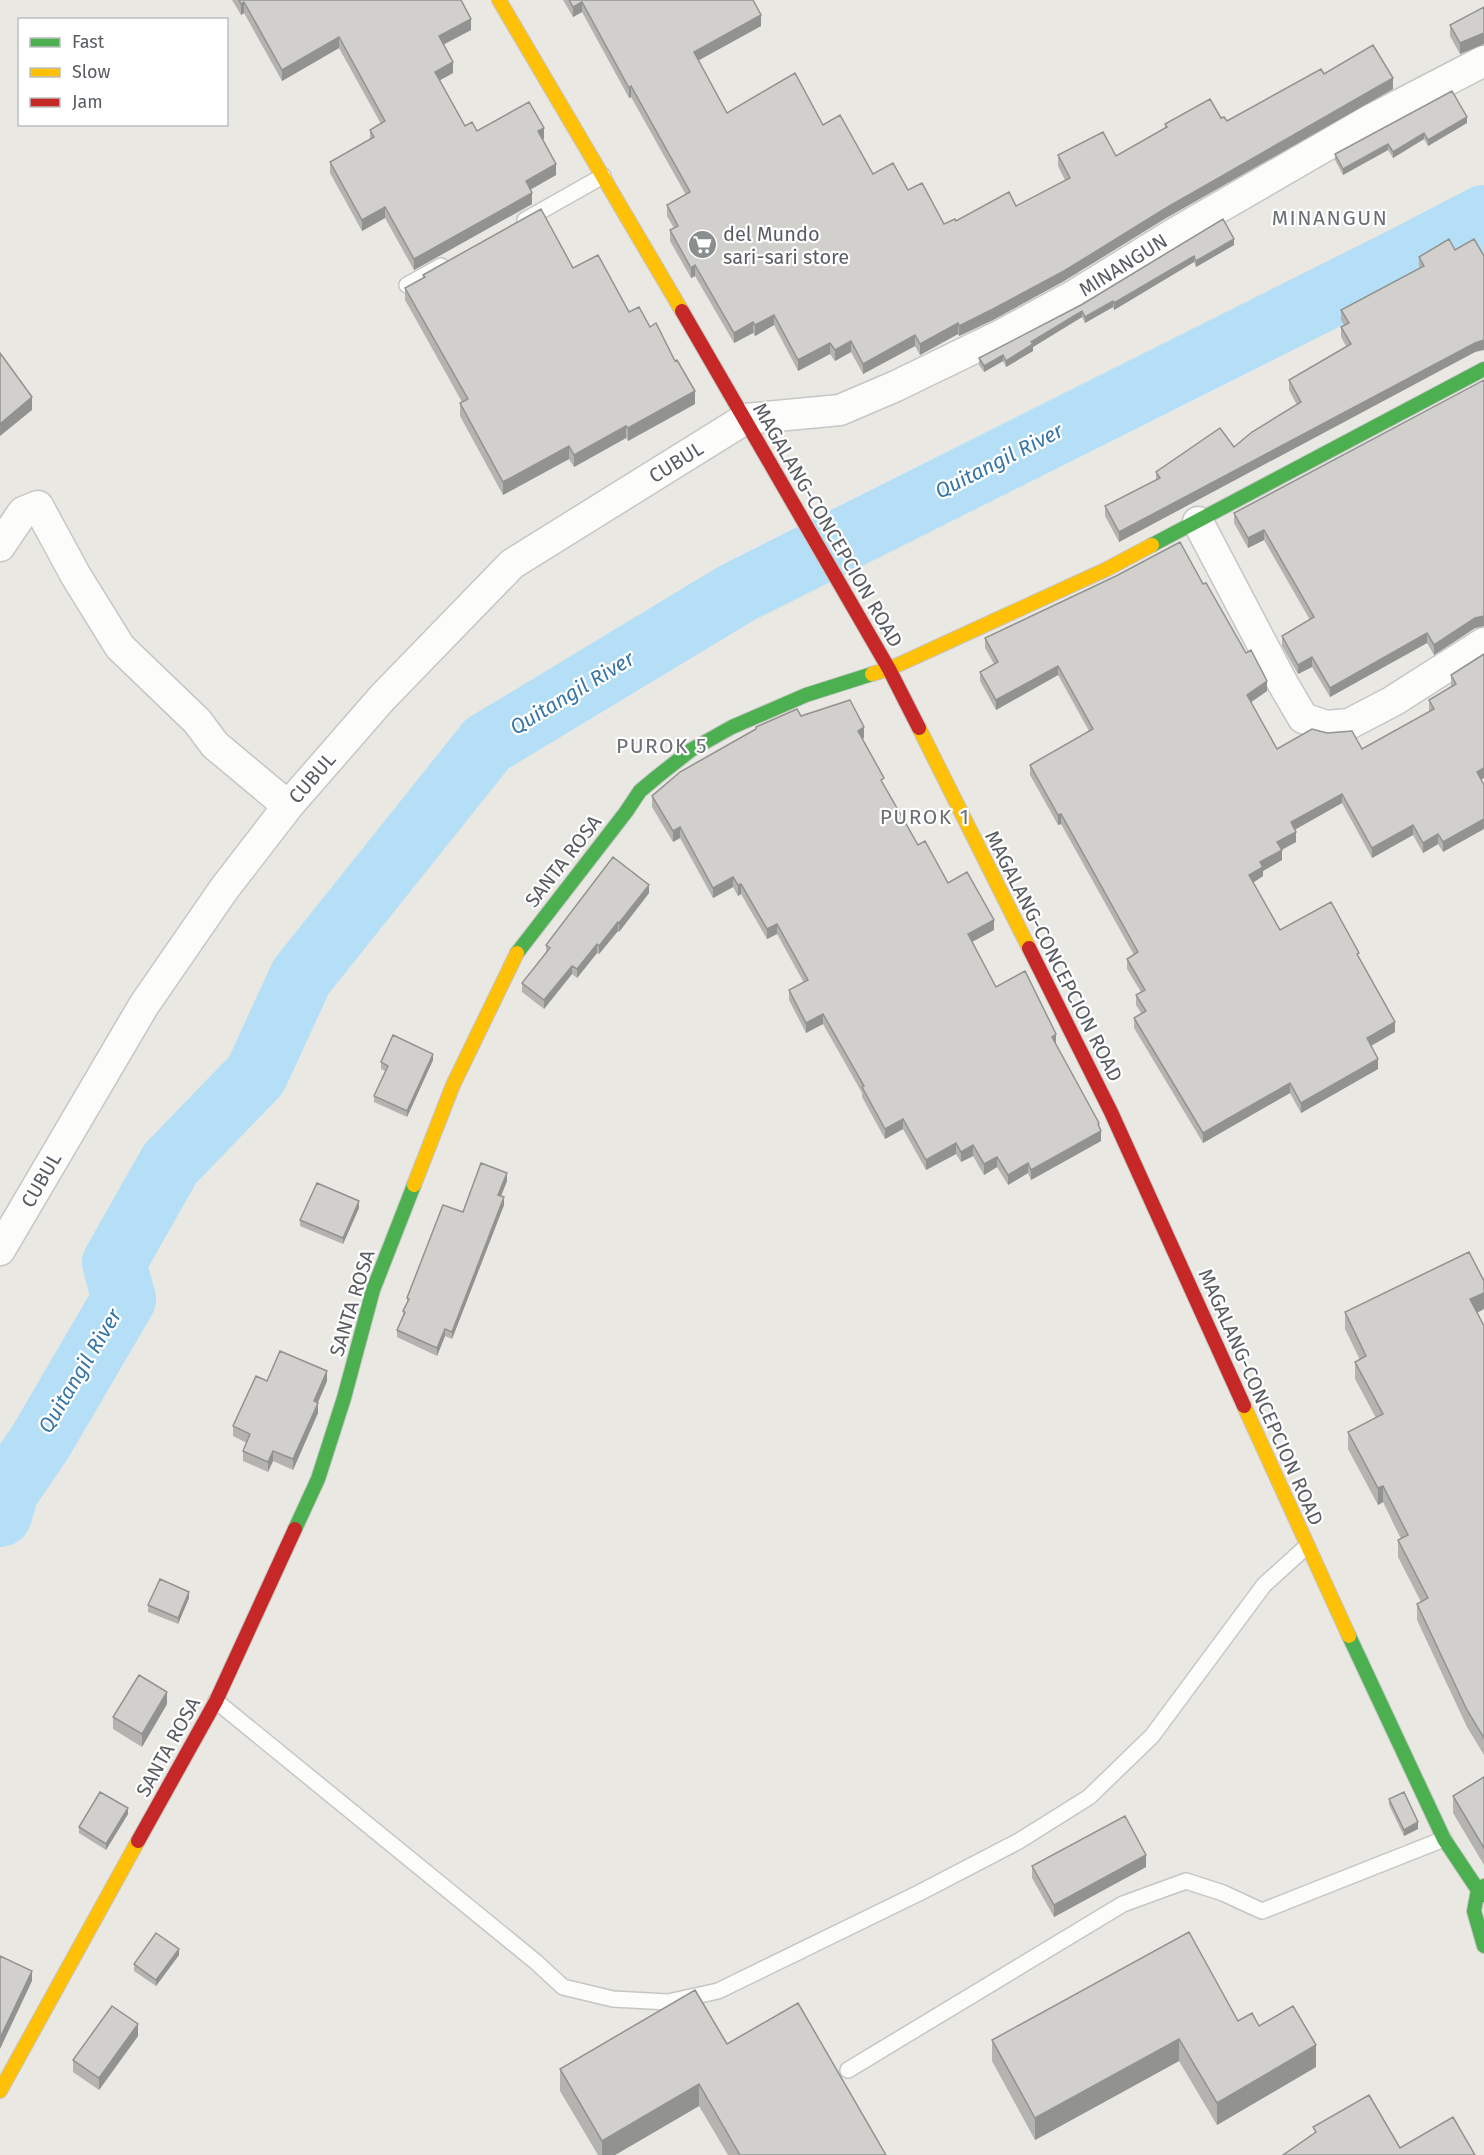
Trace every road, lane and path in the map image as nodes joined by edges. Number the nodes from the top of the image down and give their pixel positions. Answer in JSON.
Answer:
{"nodes":[{"id":1,"x":499,"y":0,"type":"edge"},
{"id":2,"x":1484,"y":61,"type":"edge"},
{"id":3,"x":603,"y":176,"type":"junction"},
{"id":4,"x":507,"y":230,"type":"edge"},
{"id":5,"x":457,"y":257,"type":"edge"},
{"id":6,"x":407,"y":285,"type":"edge"},
{"id":7,"x":1484,"y":369,"type":"edge"},
{"id":8,"x":745,"y":419,"type":"junction"},
{"id":9,"x":1198,"y":522,"type":"junction"},
{"id":10,"x":0,"y":546,"type":"edge"},
{"id":11,"x":1484,"y":643,"type":"edge"},
{"id":12,"x":889,"y":669,"type":"junction"},
{"id":13,"x":288,"y":806,"type":"junction"},
{"id":14,"x":0,"y":1250,"type":"edge"},
{"id":15,"x":1307,"y":1546,"type":"junction"},
{"id":16,"x":216,"y":1701,"type":"junction"},
{"id":17,"x":1444,"y":1839,"type":"junction"},
{"id":18,"x":1482,"y":1890,"type":"edge"},
{"id":19,"x":1484,"y":1946,"type":"edge"},
{"id":20,"x":848,"y":2070,"type":"dead end"},
{"id":21,"x":0,"y":2091,"type":"edge"}],
"edges":[{"from":1,"to":3,"type":"street","name":"MAGALANG-CONCEPCION ROAD"},
{"from":2,"to":8,"type":"street","name":"MINANGUN"},
{"from":3,"to":4,"type":"lane"},
{"from":3,"to":8,"type":"street","name":"MAGALANG-CONCEPCION ROAD"},
{"from":5,"to":6,"type":"lane"},
{"from":7,"to":9,"type":"street","name":"SANTA ROSA"},
{"from":8,"to":12,"type":"street","name":"MAGALANG-CONCEPCION ROAD"},
{"from":8,"to":13,"type":"street","name":"CUBUL"},
{"from":9,"to":11,"type":"street"},
{"from":9,"to":12,"type":"street","name":"SANTA ROSA"},
{"from":10,"to":13,"type":"street"},
{"from":12,"to":15,"type":"street","name":"MAGALANG-CONCEPCION ROAD"},
{"from":12,"to":16,"type":"street","name":"SANTA ROSA"},
{"from":13,"to":14,"type":"street","name":"CUBUL"},
{"from":15,"to":16,"type":"lane"},
{"from":15,"to":17,"type":"street","name":"MAGALANG-CONCEPCION ROAD"},
{"from":16,"to":21,"type":"street","name":"SANTA ROSA"},
{"from":17,"to":18,"type":"street","name":"MAGALANG-CONCEPCION ROAD"},
{"from":17,"to":20,"type":"lane"},
{"from":18,"to":19,"type":"street"}]}
